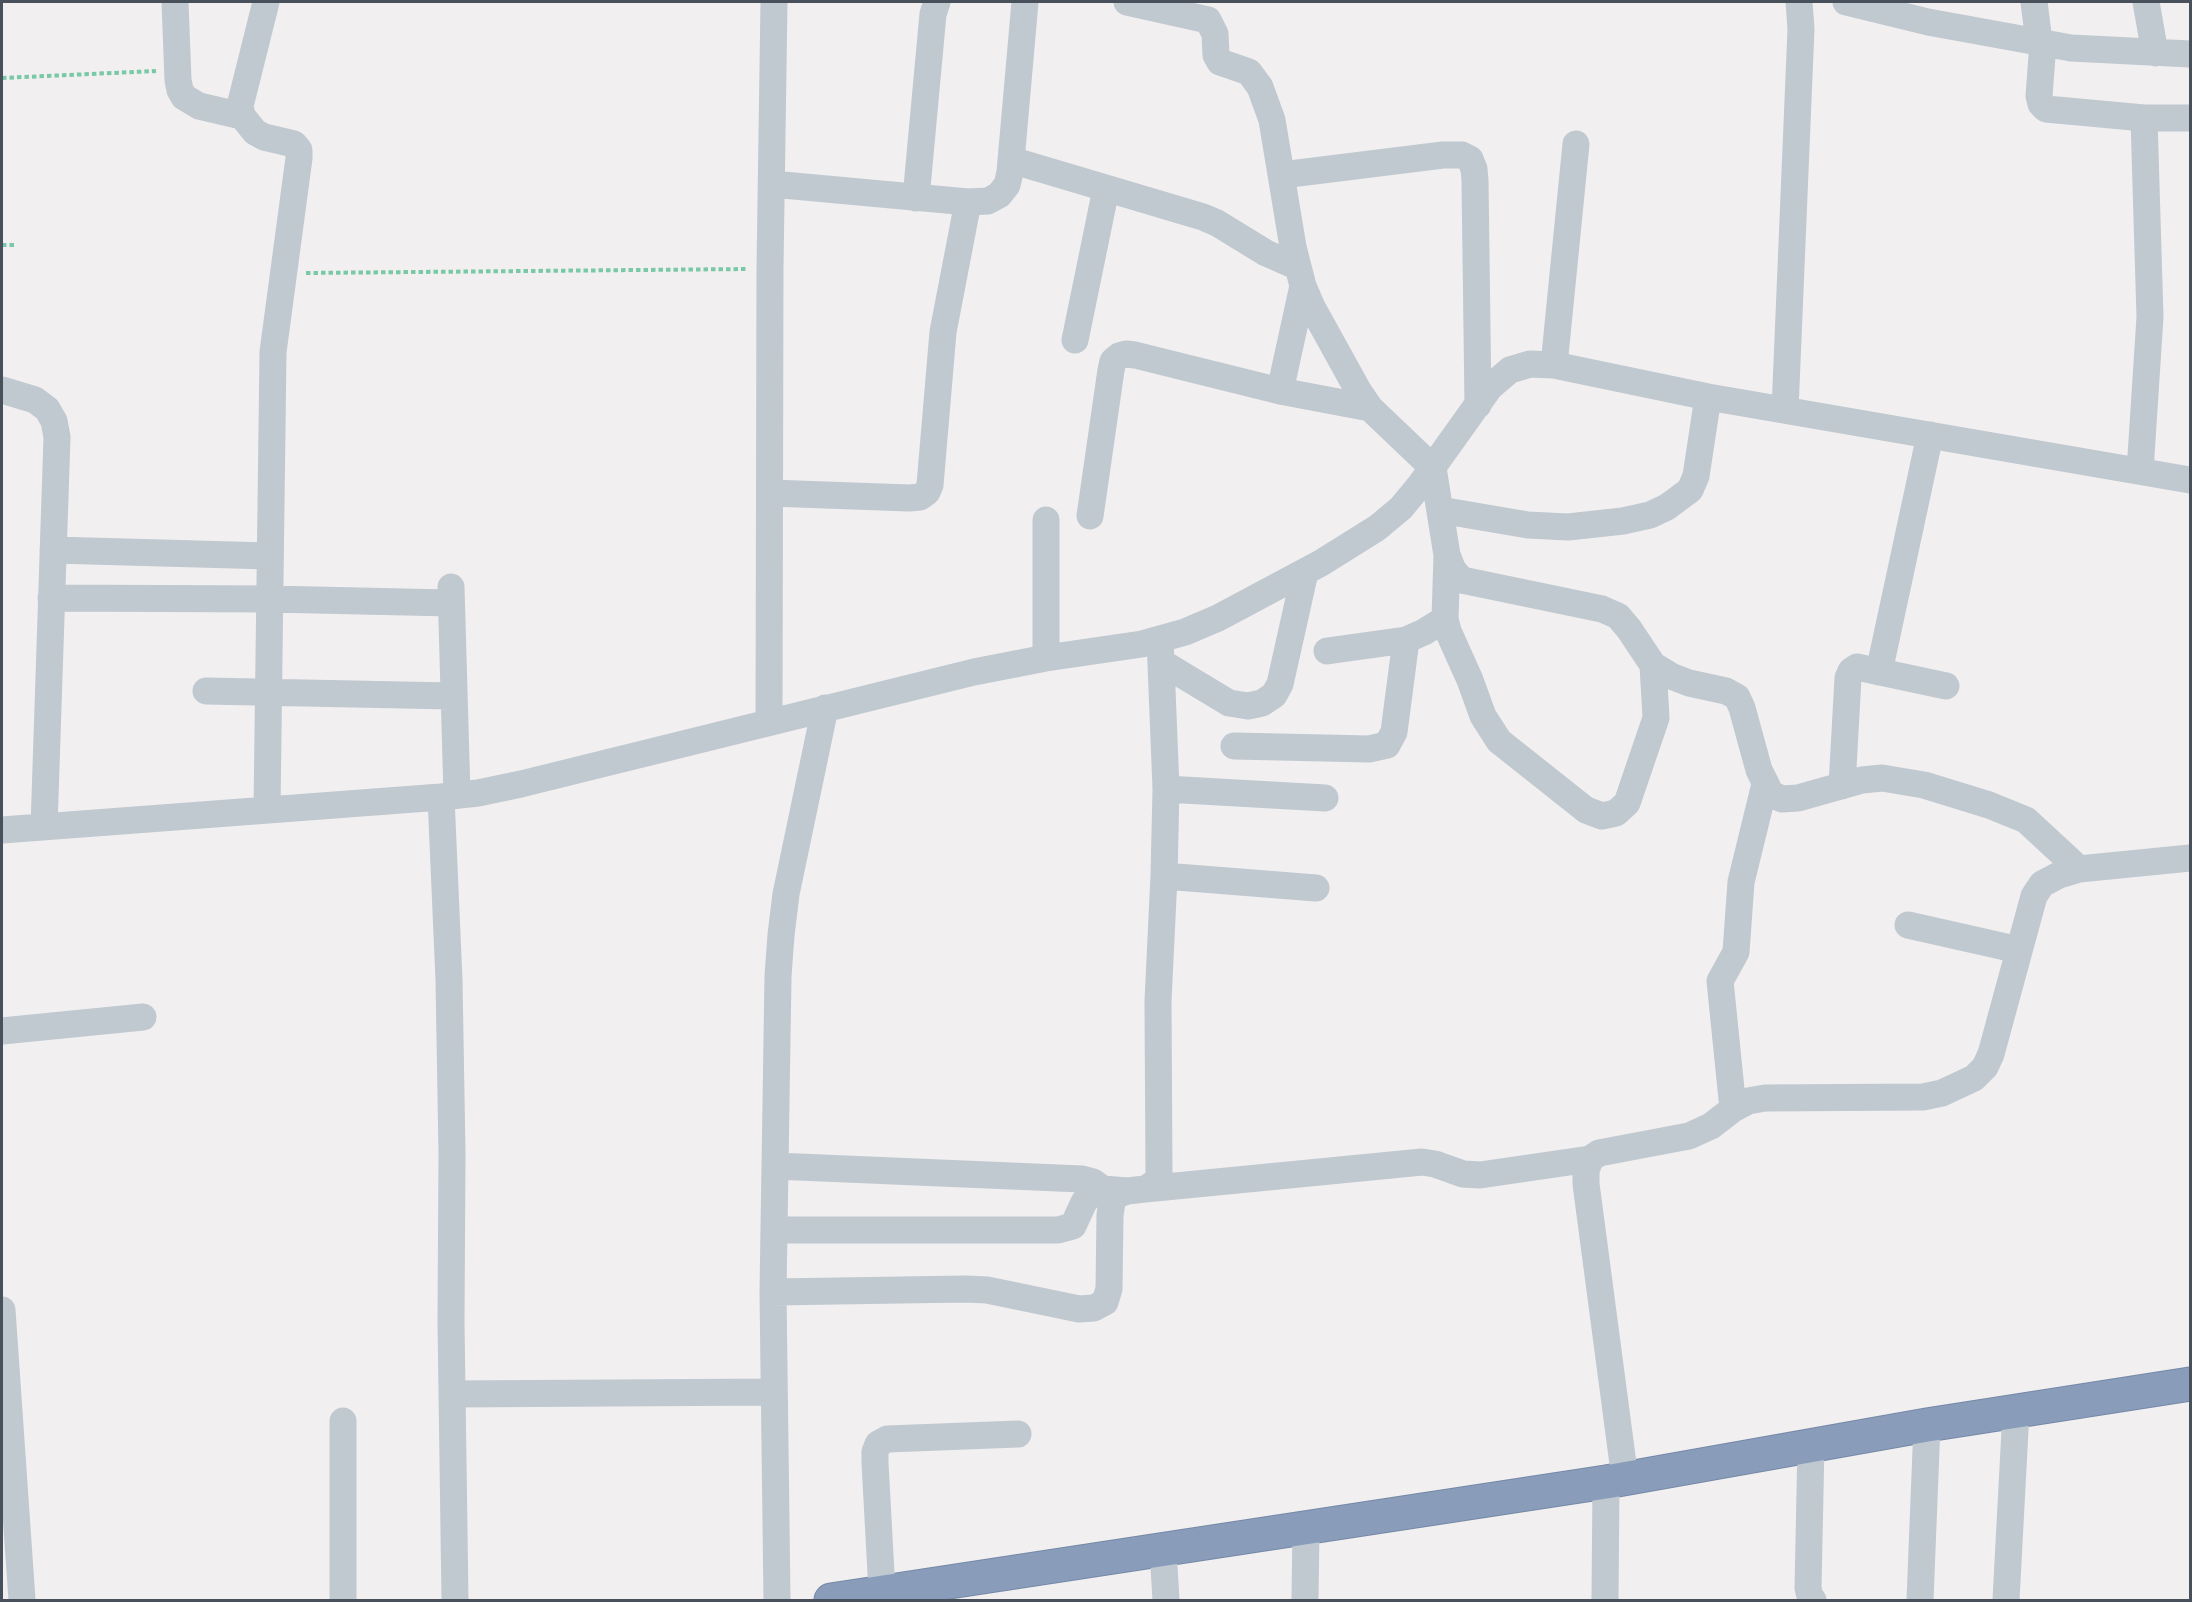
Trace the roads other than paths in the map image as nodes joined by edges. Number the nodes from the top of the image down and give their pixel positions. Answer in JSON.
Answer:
{"nodes":[{"id":1,"x":175,"y":2,"type":"edge"},
{"id":2,"x":266,"y":2,"type":"edge"},
{"id":3,"x":774,"y":2,"type":"edge"},
{"id":4,"x":937,"y":2,"type":"edge"},
{"id":5,"x":1025,"y":2,"type":"edge"},
{"id":6,"x":1127,"y":2,"type":"edge"},
{"id":7,"x":1799,"y":2,"type":"edge"},
{"id":8,"x":1846,"y":2,"type":"edge"},
{"id":9,"x":2034,"y":2,"type":"edge"},
{"id":10,"x":2146,"y":2,"type":"edge"},
{"id":11,"x":1186,"y":8,"type":"edge"},
{"id":12,"x":2041,"y":42,"type":"junction"},
{"id":13,"x":2155,"y":53,"type":"junction"},
{"id":14,"x":2190,"y":54,"type":"edge"},
{"id":15,"x":242,"y":116,"type":"junction"},
{"id":16,"x":2144,"y":118,"type":"junction"},
{"id":17,"x":2190,"y":118,"type":"edge"},
{"id":18,"x":1576,"y":144,"type":"dead end"},
{"id":19,"x":1011,"y":160,"type":"junction"},
{"id":20,"x":1282,"y":175,"type":"junction"},
{"id":21,"x":772,"y":184,"type":"junction"},
{"id":22,"x":1106,"y":189,"type":"junction"},
{"id":23,"x":916,"y":198,"type":"junction"},
{"id":24,"x":968,"y":202,"type":"junction"},
{"id":25,"x":1300,"y":277,"type":"junction"},
{"id":26,"x":1075,"y":340,"type":"dead end"},
{"id":27,"x":1554,"y":365,"type":"junction"},
{"id":28,"x":2,"y":390,"type":"edge"},
{"id":29,"x":1280,"y":391,"type":"junction"},
{"id":30,"x":1708,"y":397,"type":"junction"},
{"id":31,"x":1478,"y":405,"type":"junction"},
{"id":32,"x":1370,"y":408,"type":"junction"},
{"id":33,"x":1785,"y":411,"type":"junction"},
{"id":34,"x":1930,"y":435,"type":"junction"},
{"id":35,"x":1433,"y":468,"type":"junction"},
{"id":36,"x":2140,"y":471,"type":"junction"},
{"id":37,"x":2190,"y":480,"type":"edge"},
{"id":38,"x":770,"y":493,"type":"junction"},
{"id":39,"x":1440,"y":510,"type":"junction"},
{"id":40,"x":1090,"y":516,"type":"dead end"},
{"id":41,"x":1046,"y":520,"type":"dead end"},
{"id":42,"x":53,"y":550,"type":"junction"},
{"id":43,"x":1447,"y":555,"type":"junction"},
{"id":44,"x":270,"y":556,"type":"junction"},
{"id":45,"x":1305,"y":572,"type":"junction"},
{"id":46,"x":51,"y":598,"type":"junction"},
{"id":47,"x":270,"y":599,"type":"junction"},
{"id":48,"x":1445,"y":619,"type":"junction"},
{"id":49,"x":1406,"y":640,"type":"junction"},
{"id":50,"x":1160,"y":650,"type":"junction"},
{"id":51,"x":1327,"y":651,"type":"dead end"},
{"id":52,"x":1046,"y":658,"type":"junction"},
{"id":53,"x":1653,"y":665,"type":"junction"},
{"id":54,"x":1878,"y":672,"type":"junction"},
{"id":55,"x":1946,"y":686,"type":"dead end"},
{"id":56,"x":206,"y":691,"type":"dead end"},
{"id":57,"x":269,"y":693,"type":"junction"},
{"id":58,"x":453,"y":696,"type":"junction"},
{"id":59,"x":825,"y":708,"type":"junction"},
{"id":60,"x":769,"y":722,"type":"junction"},
{"id":61,"x":1234,"y":746,"type":"dead end"},
{"id":62,"x":1765,"y":784,"type":"junction"},
{"id":63,"x":1842,"y":786,"type":"junction"},
{"id":64,"x":1166,"y":789,"type":"junction"},
{"id":65,"x":449,"y":796,"type":"junction"},
{"id":66,"x":1325,"y":798,"type":"dead end"},
{"id":67,"x":267,"y":810,"type":"junction"},
{"id":68,"x":44,"y":827,"type":"junction"},
{"id":69,"x":2,"y":830,"type":"edge"},
{"id":70,"x":2190,"y":858,"type":"edge"},
{"id":71,"x":2079,"y":869,"type":"junction"},
{"id":72,"x":1164,"y":876,"type":"junction"},
{"id":73,"x":1316,"y":888,"type":"dead end"},
{"id":74,"x":1908,"y":925,"type":"dead end"},
{"id":75,"x":2019,"y":950,"type":"junction"},
{"id":76,"x":143,"y":1017,"type":"dead end"},
{"id":77,"x":2,"y":1031,"type":"edge"},
{"id":78,"x":1733,"y":1109,"type":"junction"},
{"id":79,"x":1590,"y":1159,"type":"junction"},
{"id":80,"x":775,"y":1166,"type":"junction"},
{"id":81,"x":1125,"y":1190,"type":"junction"},
{"id":82,"x":774,"y":1230,"type":"junction"},
{"id":83,"x":773,"y":1292,"type":"junction"},
{"id":84,"x":2,"y":1310,"type":"edge"},
{"id":85,"x":2190,"y":1384,"type":"edge"},
{"id":86,"x":774,"y":1392,"type":"junction"},
{"id":87,"x":4,"y":1394,"type":"edge"},
{"id":88,"x":452,"y":1394,"type":"junction"},
{"id":89,"x":2016,"y":1411,"type":"junction"},
{"id":90,"x":343,"y":1421,"type":"dead end"},
{"id":91,"x":1928,"y":1425,"type":"junction"},
{"id":92,"x":1018,"y":1434,"type":"dead end"},
{"id":93,"x":1811,"y":1445,"type":"junction"},
{"id":94,"x":1615,"y":1480,"type":"junction"},
{"id":95,"x":1306,"y":1527,"type":"junction"},
{"id":96,"x":1163,"y":1550,"type":"junction"},
{"id":97,"x":882,"y":1592,"type":"junction"},
{"id":98,"x":21,"y":1600,"type":"edge"},
{"id":99,"x":343,"y":1600,"type":"edge"},
{"id":100,"x":455,"y":1600,"type":"edge"},
{"id":101,"x":777,"y":1600,"type":"edge"},
{"id":102,"x":831,"y":1600,"type":"edge"},
{"id":103,"x":1166,"y":1600,"type":"edge"},
{"id":104,"x":1305,"y":1600,"type":"edge"},
{"id":105,"x":1605,"y":1600,"type":"edge"},
{"id":106,"x":1813,"y":1600,"type":"edge"},
{"id":107,"x":1920,"y":1600,"type":"edge"},
{"id":108,"x":2006,"y":1600,"type":"edge"}],
"edges":[{"from":1,"to":15,"type":"street"},
{"from":2,"to":15,"type":"street"},
{"from":3,"to":21,"type":"street"},
{"from":4,"to":23,"type":"street"},
{"from":5,"to":19,"type":"street"},
{"from":6,"to":11,"type":"street"},
{"from":7,"to":33,"type":"street"},
{"from":8,"to":12,"type":"street"},
{"from":9,"to":12,"type":"street"},
{"from":10,"to":13,"type":"street"},
{"from":11,"to":20,"type":"street"},
{"from":12,"to":13,"type":"street"},
{"from":12,"to":16,"type":"street"},
{"from":13,"to":14,"type":"street"},
{"from":15,"to":44,"type":"street"},
{"from":16,"to":17,"type":"street"},
{"from":16,"to":36,"type":"street"},
{"from":18,"to":27,"type":"street"},
{"from":19,"to":22,"type":"street"},
{"from":19,"to":24,"type":"street"},
{"from":20,"to":25,"type":"street"},
{"from":20,"to":31,"type":"street"},
{"from":21,"to":23,"type":"street"},
{"from":21,"to":38,"type":"street"},
{"from":22,"to":25,"type":"street"},
{"from":22,"to":26,"type":"street"},
{"from":23,"to":24,"type":"street"},
{"from":24,"to":38,"type":"street"},
{"from":25,"to":29,"type":"street"},
{"from":25,"to":32,"type":"street"},
{"from":27,"to":30,"type":"street"},
{"from":27,"to":31,"type":"street"},
{"from":28,"to":42,"type":"street"},
{"from":29,"to":32,"type":"street"},
{"from":29,"to":40,"type":"street"},
{"from":30,"to":33,"type":"street"},
{"from":30,"to":39,"type":"street"},
{"from":31,"to":35,"type":"street"},
{"from":32,"to":35,"type":"street"},
{"from":33,"to":34,"type":"street"},
{"from":34,"to":36,"type":"street"},
{"from":34,"to":54,"type":"street"},
{"from":35,"to":39,"type":"street"},
{"from":35,"to":45,"type":"street"},
{"from":36,"to":37,"type":"street"},
{"from":38,"to":60,"type":"street"},
{"from":39,"to":43,"type":"street"},
{"from":41,"to":52,"type":"street"},
{"from":42,"to":44,"type":"street"},
{"from":42,"to":46,"type":"street"},
{"from":43,"to":48,"type":"street"},
{"from":43,"to":53,"type":"street"},
{"from":44,"to":47,"type":"street"},
{"from":45,"to":50,"type":"street"},
{"from":45,"to":50,"type":"street"},
{"from":46,"to":47,"type":"street"},
{"from":46,"to":68,"type":"street"},
{"from":47,"to":57,"type":"street"},
{"from":47,"to":58,"type":"street"},
{"from":48,"to":49,"type":"street"},
{"from":48,"to":53,"type":"street"},
{"from":49,"to":51,"type":"street"},
{"from":49,"to":61,"type":"street"},
{"from":50,"to":52,"type":"street"},
{"from":50,"to":64,"type":"street"},
{"from":52,"to":59,"type":"street"},
{"from":53,"to":62,"type":"street"},
{"from":54,"to":55,"type":"street"},
{"from":54,"to":63,"type":"street"},
{"from":56,"to":57,"type":"street"},
{"from":57,"to":58,"type":"street"},
{"from":57,"to":67,"type":"street"},
{"from":58,"to":65,"type":"street"},
{"from":59,"to":60,"type":"street"},
{"from":59,"to":80,"type":"street"},
{"from":60,"to":65,"type":"street"},
{"from":62,"to":63,"type":"street"},
{"from":62,"to":78,"type":"street"},
{"from":63,"to":71,"type":"street"},
{"from":64,"to":66,"type":"street"},
{"from":64,"to":72,"type":"street"},
{"from":65,"to":67,"type":"street"},
{"from":65,"to":88,"type":"street"},
{"from":67,"to":68,"type":"street"},
{"from":68,"to":69,"type":"street"},
{"from":70,"to":71,"type":"street"},
{"from":71,"to":75,"type":"street"},
{"from":72,"to":73,"type":"street"},
{"from":72,"to":81,"type":"street"},
{"from":74,"to":75,"type":"street"},
{"from":75,"to":78,"type":"street"},
{"from":76,"to":77,"type":"street"},
{"from":78,"to":79,"type":"street"},
{"from":79,"to":81,"type":"street"},
{"from":79,"to":94,"type":"street"},
{"from":80,"to":81,"type":"street"},
{"from":80,"to":82,"type":"street"},
{"from":81,"to":82,"type":"street"},
{"from":81,"to":83,"type":"street"},
{"from":82,"to":83,"type":"street"},
{"from":83,"to":86,"type":"street"},
{"from":84,"to":87,"type":"street"},
{"from":85,"to":89,"type":"highway"},
{"from":86,"to":88,"type":"street"},
{"from":86,"to":101,"type":"street"},
{"from":87,"to":98,"type":"street"},
{"from":88,"to":100,"type":"street"},
{"from":89,"to":91,"type":"highway"},
{"from":89,"to":108,"type":"street"},
{"from":90,"to":99,"type":"street"},
{"from":91,"to":93,"type":"highway"},
{"from":91,"to":107,"type":"street"},
{"from":92,"to":97,"type":"street"},
{"from":93,"to":94,"type":"highway"},
{"from":93,"to":106,"type":"street"},
{"from":94,"to":95,"type":"highway"},
{"from":94,"to":105,"type":"street"},
{"from":95,"to":96,"type":"highway"},
{"from":95,"to":104,"type":"street"},
{"from":96,"to":97,"type":"highway"},
{"from":96,"to":103,"type":"street"},
{"from":97,"to":102,"type":"highway"}]}
